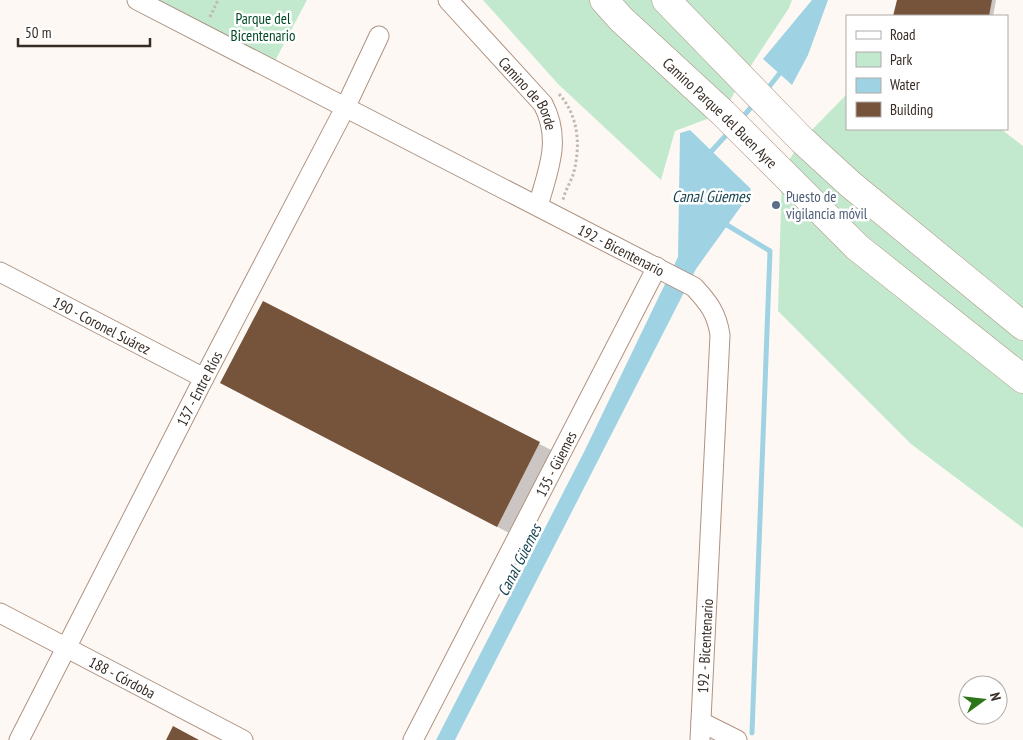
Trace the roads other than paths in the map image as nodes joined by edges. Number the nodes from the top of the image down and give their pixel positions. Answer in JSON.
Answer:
{"nodes":[{"id":1,"x":138,"y":0,"type":"edge"},
{"id":2,"x":448,"y":0,"type":"edge"},
{"id":3,"x":604,"y":0,"type":"edge"},
{"id":4,"x":666,"y":0,"type":"edge"},
{"id":5,"x":379,"y":36,"type":"dead end"},
{"id":6,"x":345,"y":108,"type":"junction"},
{"id":7,"x":538,"y":206,"type":"junction"},
{"id":8,"x":660,"y":268,"type":"junction"},
{"id":9,"x":0,"y":272,"type":"edge"},
{"id":10,"x":1023,"y":326,"type":"edge"},
{"id":11,"x":204,"y":378,"type":"junction"},
{"id":12,"x":1023,"y":379,"type":"edge"},
{"id":13,"x":0,"y":613,"type":"edge"},
{"id":14,"x":66,"y":648,"type":"junction"},
{"id":15,"x":701,"y":731,"type":"edge"},
{"id":16,"x":19,"y":740,"type":"edge"},
{"id":17,"x":243,"y":740,"type":"edge"},
{"id":18,"x":413,"y":740,"type":"edge"},
{"id":19,"x":737,"y":740,"type":"edge"}],
"edges":[{"from":1,"to":6,"type":"street","name":"192 - Bicentenario"},
{"from":2,"to":7,"type":"street","name":"Camino de Borde"},
{"from":3,"to":12,"type":"highway","name":"Camino Parque del Buen Ayre"},
{"from":4,"to":10,"type":"highway"},
{"from":5,"to":6,"type":"street","name":"137 - Entre Ríos"},
{"from":6,"to":7,"type":"street","name":"192 - Bicentenario"},
{"from":6,"to":11,"type":"street","name":"137 - Entre Ríos"},
{"from":7,"to":8,"type":"street","name":"192 - Bicentenario"},
{"from":8,"to":15,"type":"street","name":"192 - Bicentenario"},
{"from":8,"to":18,"type":"street","name":"135 - Güemes"},
{"from":9,"to":11,"type":"street","name":"190 - Coronel Suárez"},
{"from":11,"to":14,"type":"street","name":"137 - Entre Ríos"},
{"from":13,"to":14,"type":"street","name":"188 - Córdoba"},
{"from":14,"to":16,"type":"street","name":"137 - Entre Ríos"},
{"from":14,"to":17,"type":"street","name":"188 - Córdoba"},
{"from":15,"to":19,"type":"street"}]}
